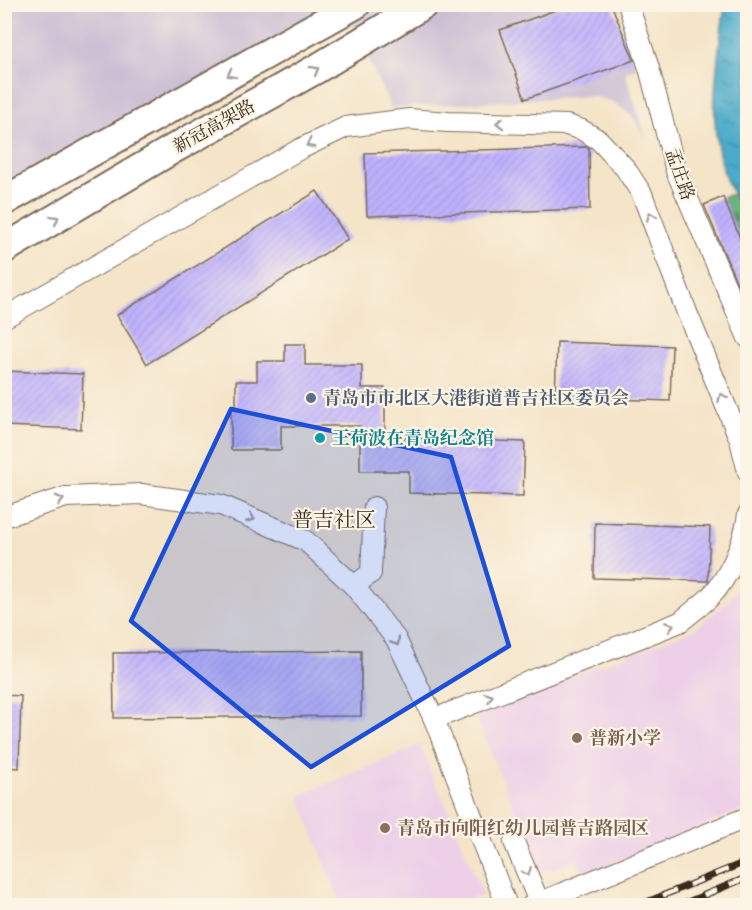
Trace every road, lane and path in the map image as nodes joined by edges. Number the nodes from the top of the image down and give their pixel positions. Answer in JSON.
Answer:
{"nodes":[{"id":1,"x":356,"y":4,"type":"edge"},
{"id":2,"x":424,"y":4,"type":"edge"},
{"id":3,"x":628,"y":4,"type":"edge"},
{"id":4,"x":4,"y":201,"type":"edge"},
{"id":5,"x":4,"y":249,"type":"edge"},
{"id":6,"x":4,"y":318,"type":"edge"},
{"id":7,"x":747,"y":338,"type":"edge"},
{"id":8,"x":747,"y":472,"type":"edge"},
{"id":9,"x":374,"y":507,"type":"dead end"},
{"id":10,"x":747,"y":514,"type":"edge"},
{"id":11,"x":4,"y":517,"type":"edge"},
{"id":12,"x":354,"y":586,"type":"junction"},
{"id":13,"x":434,"y":719,"type":"junction"},
{"id":14,"x":747,"y":817,"type":"edge"},
{"id":15,"x":514,"y":842,"type":"dead end"},
{"id":16,"x":535,"y":904,"type":"edge"},
{"id":17,"x":507,"y":906,"type":"edge"}],
"edges":[{"from":1,"to":4,"type":"highway","name":"新冠高架路","one_way":true},
{"from":5,"to":2,"type":"highway","name":"新冠高架路","one_way":true},
{"from":3,"to":7,"type":"street","name":"孟庄路"},
{"from":8,"to":6,"type":"street","one_way":true},
{"from":9,"to":12,"type":"street"},
{"from":13,"to":10,"type":"street","one_way":true},
{"from":11,"to":12,"type":"street","one_way":true},
{"from":12,"to":13,"type":"street","one_way":true},
{"from":13,"to":17,"type":"street"},
{"from":14,"to":16,"type":"street"},
{"from":15,"to":16,"type":"street","one_way":true}]}
